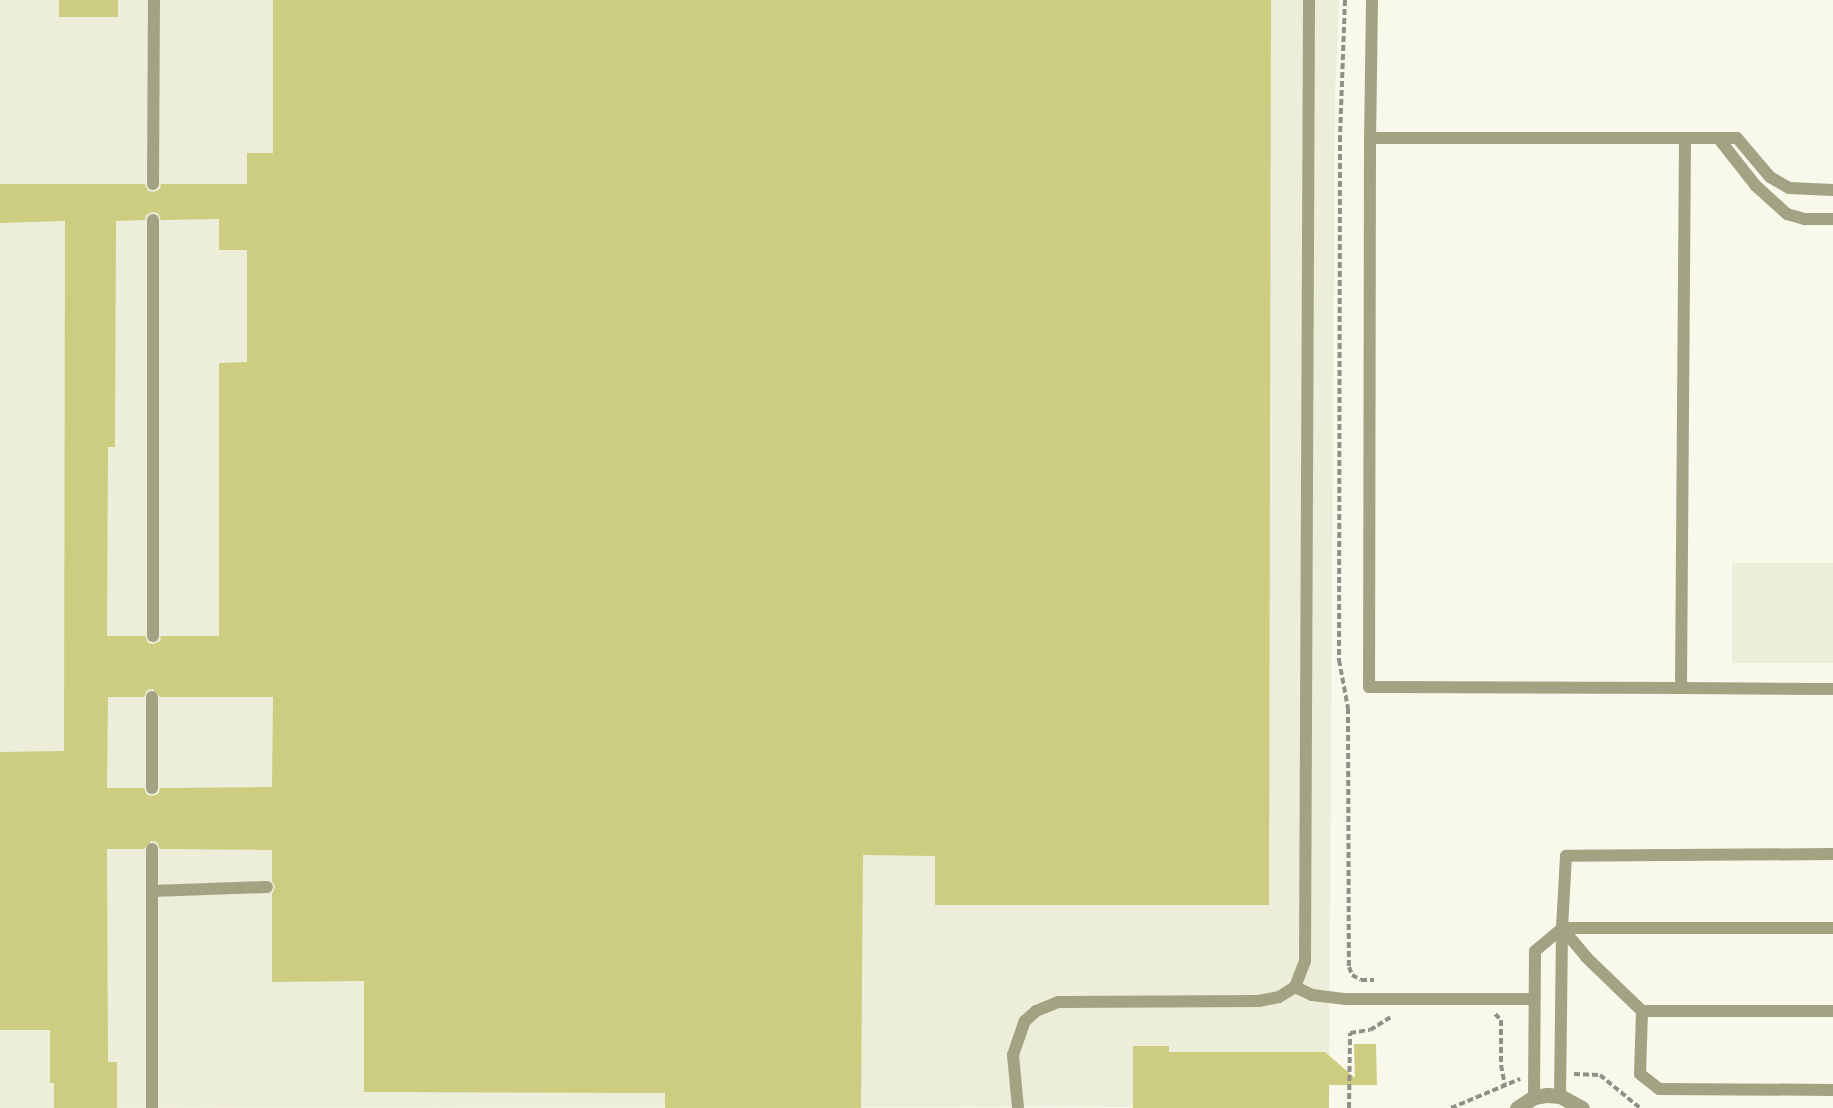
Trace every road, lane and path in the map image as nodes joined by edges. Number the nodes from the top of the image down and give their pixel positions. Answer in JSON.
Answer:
{"nodes":[{"id":1,"x":153,"y":0,"type":"edge"},
{"id":2,"x":1309,"y":0,"type":"edge"},
{"id":3,"x":1345,"y":0,"type":"edge"},
{"id":4,"x":1372,"y":0,"type":"edge"},
{"id":5,"x":1370,"y":138,"type":"junction"},
{"id":6,"x":1685,"y":139,"type":"junction"},
{"id":7,"x":1719,"y":139,"type":"junction"},
{"id":8,"x":153,"y":184,"type":"dead end"},
{"id":9,"x":1833,"y":190,"type":"edge"},
{"id":10,"x":1833,"y":219,"type":"edge"},
{"id":11,"x":153,"y":220,"type":"dead end"},
{"id":12,"x":153,"y":636,"type":"dead end"},
{"id":13,"x":1681,"y":688,"type":"junction"},
{"id":14,"x":1833,"y":689,"type":"edge"},
{"id":15,"x":152,"y":697,"type":"dead end"},
{"id":16,"x":152,"y":788,"type":"dead end"},
{"id":17,"x":152,"y":849,"type":"dead end"},
{"id":18,"x":1833,"y":854,"type":"edge"},
{"id":19,"x":267,"y":887,"type":"dead end"},
{"id":20,"x":152,"y":891,"type":"junction"},
{"id":21,"x":1562,"y":928,"type":"junction"},
{"id":22,"x":1833,"y":928,"type":"edge"},
{"id":23,"x":1380,"y":981,"type":"dead end"},
{"id":24,"x":1295,"y":987,"type":"junction"},
{"id":25,"x":1400,"y":999,"type":"junction"},
{"id":26,"x":1534,"y":999,"type":"junction"},
{"id":27,"x":1642,"y":1011,"type":"junction"},
{"id":28,"x":1833,"y":1011,"type":"edge"},
{"id":29,"x":1486,"y":1012,"type":"dead end"},
{"id":30,"x":1505,"y":1085,"type":"dead end"},
{"id":31,"x":1833,"y":1090,"type":"edge"},
{"id":32,"x":1560,"y":1096,"type":"junction"},
{"id":33,"x":1534,"y":1097,"type":"junction"},
{"id":34,"x":152,"y":1108,"type":"edge"},
{"id":35,"x":1018,"y":1108,"type":"edge"},
{"id":36,"x":1349,"y":1108,"type":"edge"},
{"id":37,"x":1517,"y":1108,"type":"edge"},
{"id":38,"x":1582,"y":1108,"type":"edge"}],
"edges":[{"from":1,"to":8,"type":"lane"},
{"from":2,"to":24,"type":"lane"},
{"from":3,"to":23,"type":"path"},
{"from":4,"to":5,"type":"lane"},
{"from":5,"to":6,"type":"lane"},
{"from":5,"to":13,"type":"lane"},
{"from":6,"to":7,"type":"lane"},
{"from":6,"to":13,"type":"lane"},
{"from":7,"to":9,"type":"lane"},
{"from":7,"to":10,"type":"lane"},
{"from":11,"to":12,"type":"lane"},
{"from":13,"to":14,"type":"lane"},
{"from":15,"to":16,"type":"lane"},
{"from":17,"to":20,"type":"lane"},
{"from":18,"to":21,"type":"lane"},
{"from":19,"to":20,"type":"lane"},
{"from":20,"to":34,"type":"lane"},
{"from":21,"to":22,"type":"lane"},
{"from":21,"to":26,"type":"lane"},
{"from":21,"to":27,"type":"lane"},
{"from":21,"to":32,"type":"lane"},
{"from":24,"to":25,"type":"lane"},
{"from":24,"to":35,"type":"lane"},
{"from":25,"to":26,"type":"lane"},
{"from":25,"to":36,"type":"path"},
{"from":26,"to":33,"type":"lane"},
{"from":27,"to":28,"type":"lane"},
{"from":27,"to":31,"type":"lane"},
{"from":29,"to":30,"type":"path"},
{"from":32,"to":33,"type":"street"},
{"from":32,"to":38,"type":"street"},
{"from":33,"to":37,"type":"street"}]}
